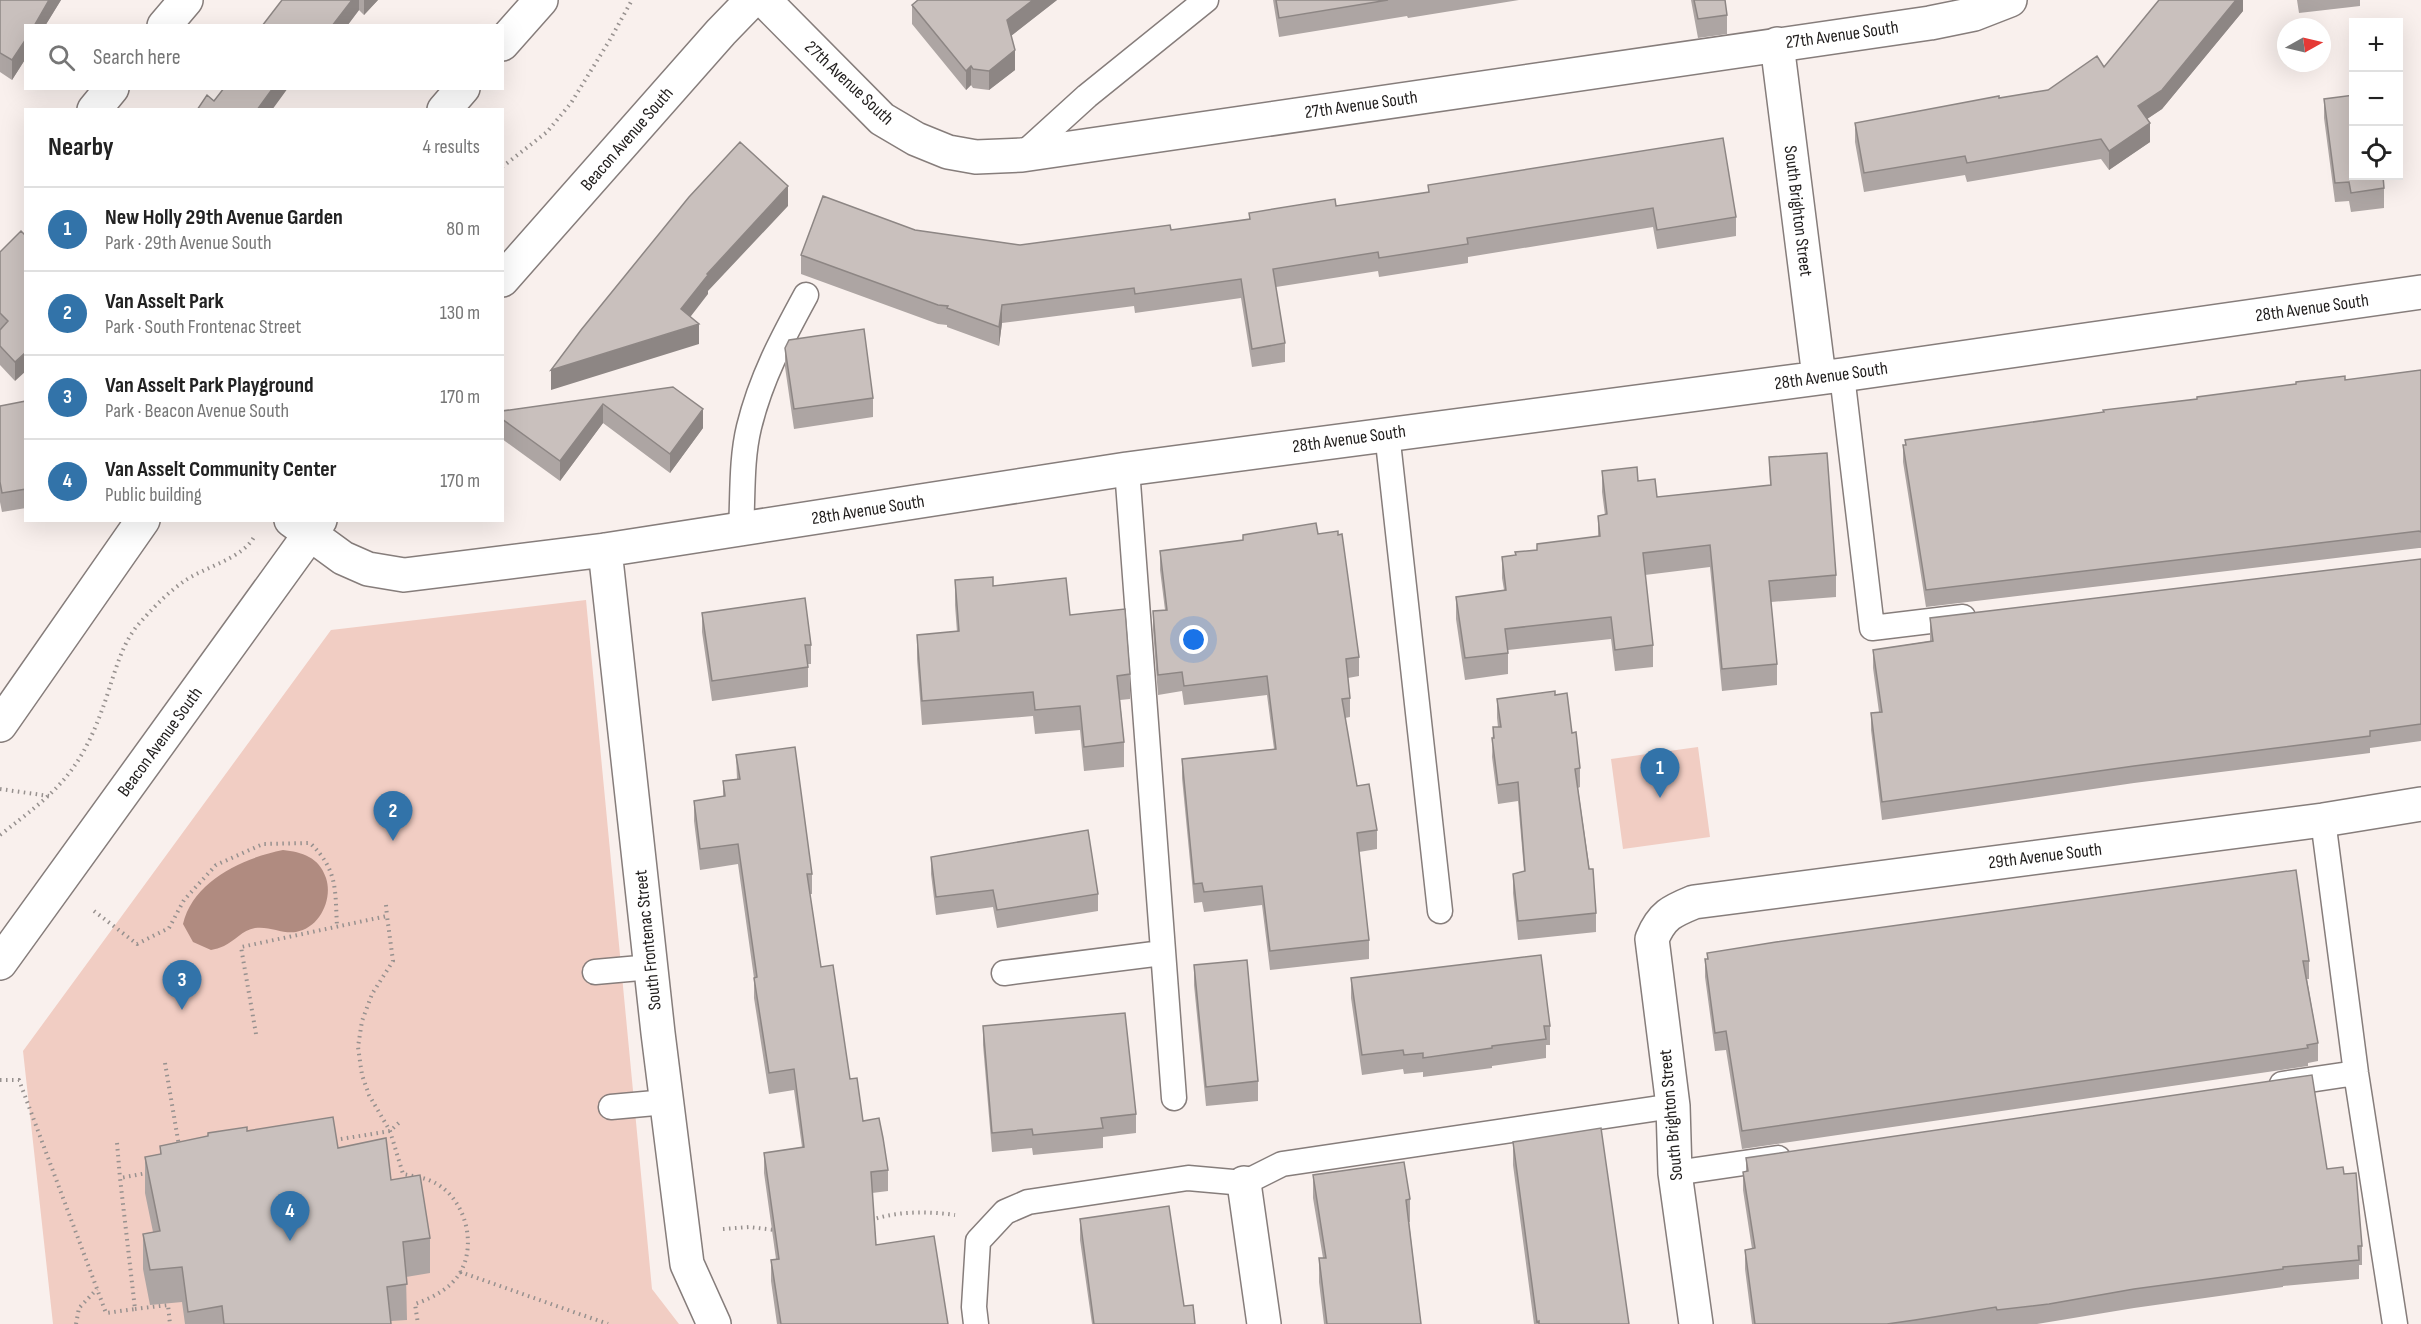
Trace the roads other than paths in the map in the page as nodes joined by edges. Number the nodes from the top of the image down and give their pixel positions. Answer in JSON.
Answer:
{"nodes":[{"id":1,"x":186,"y":0,"type":"edge"},
{"id":2,"x":541,"y":0,"type":"edge"},
{"id":3,"x":752,"y":0,"type":"edge"},
{"id":4,"x":764,"y":0,"type":"edge"},
{"id":5,"x":1206,"y":0,"type":"edge"},
{"id":6,"x":2010,"y":0,"type":"edge"},
{"id":7,"x":166,"y":24,"type":"edge"},
{"id":8,"x":504,"y":42,"type":"edge"},
{"id":9,"x":1777,"y":44,"type":"junction"},
{"id":10,"x":110,"y":90,"type":"edge"},
{"id":11,"x":461,"y":90,"type":"edge"},
{"id":12,"x":96,"y":108,"type":"edge"},
{"id":13,"x":446,"y":108,"type":"edge"},
{"id":14,"x":1022,"y":155,"type":"junction"},
{"id":15,"x":504,"y":278,"type":"edge"},
{"id":16,"x":2421,"y":292,"type":"edge"},
{"id":17,"x":806,"y":295,"type":"dead end"},
{"id":18,"x":1831,"y":376,"type":"junction"},
{"id":19,"x":1387,"y":433,"type":"junction"},
{"id":20,"x":1127,"y":469,"type":"junction"},
{"id":21,"x":141,"y":522,"type":"edge"},
{"id":22,"x":307,"y":525,"type":"edge"},
{"id":23,"x":741,"y":529,"type":"junction"},
{"id":24,"x":605,"y":550,"type":"junction"},
{"id":25,"x":1989,"y":614,"type":"edge"},
{"id":26,"x":14,"y":685,"type":"edge"},
{"id":27,"x":0,"y":725,"type":"edge"},
{"id":28,"x":2421,"y":804,"type":"edge"},
{"id":29,"x":2323,"y":820,"type":"junction"},
{"id":30,"x":1440,"y":911,"type":"dead end"},
{"id":31,"x":1671,"y":912,"type":"joint"},
{"id":32,"x":1162,"y":952,"type":"junction"},
{"id":33,"x":0,"y":963,"type":"edge"},
{"id":34,"x":651,"y":967,"type":"junction"},
{"id":35,"x":595,"y":972,"type":"dead end"},
{"id":36,"x":1004,"y":973,"type":"dead end"},
{"id":37,"x":2356,"y":1073,"type":"junction"},
{"id":38,"x":2262,"y":1087,"type":"edge"},
{"id":39,"x":1174,"y":1098,"type":"dead end"},
{"id":40,"x":666,"y":1102,"type":"junction"},
{"id":41,"x":1673,"y":1106,"type":"junction"},
{"id":42,"x":611,"y":1107,"type":"dead end"},
{"id":43,"x":1804,"y":1154,"type":"edge"},
{"id":44,"x":1675,"y":1173,"type":"junction"},
{"id":45,"x":1244,"y":1183,"type":"junction"},
{"id":46,"x":714,"y":1324,"type":"edge"},
{"id":47,"x":976,"y":1324,"type":"edge"},
{"id":48,"x":1264,"y":1324,"type":"edge"},
{"id":49,"x":1696,"y":1324,"type":"edge"},
{"id":50,"x":2395,"y":1324,"type":"edge"}],
"edges":[{"from":1,"to":7,"type":"street"},
{"from":2,"to":8,"type":"street"},
{"from":3,"to":15,"type":"street","name":"Beacon Avenue South"},
{"from":4,"to":14,"type":"street","name":"27th Avenue South"},
{"from":5,"to":14,"type":"lane"},
{"from":6,"to":9,"type":"street","name":"27th Avenue South"},
{"from":9,"to":14,"type":"street","name":"27th Avenue South"},
{"from":9,"to":18,"type":"street","name":"South Brighton Street"},
{"from":10,"to":12,"type":"street"},
{"from":11,"to":13,"type":"street"},
{"from":16,"to":18,"type":"street","name":"28th Avenue South"},
{"from":17,"to":23,"type":"lane"},
{"from":18,"to":19,"type":"street","name":"28th Avenue South"},
{"from":18,"to":25,"type":"lane"},
{"from":19,"to":20,"type":"street","name":"28th Avenue South"},
{"from":19,"to":30,"type":"lane"},
{"from":20,"to":23,"type":"street","name":"28th Avenue South"},
{"from":20,"to":32,"type":"lane"},
{"from":21,"to":26,"type":"street"},
{"from":22,"to":24,"type":"street","name":"28th Avenue South"},
{"from":22,"to":33,"type":"street","name":"Beacon Avenue South"},
{"from":23,"to":24,"type":"street","name":"28th Avenue South"},
{"from":24,"to":34,"type":"street","name":"South Frontenac Street"},
{"from":26,"to":27,"type":"street"},
{"from":28,"to":29,"type":"street","name":"29th Avenue South"},
{"from":29,"to":31,"type":"street","name":"29th Avenue South"},
{"from":29,"to":37,"type":"lane"},
{"from":31,"to":41,"type":"street","name":"South Brighton Street"},
{"from":32,"to":36,"type":"lane"},
{"from":32,"to":39,"type":"lane"},
{"from":34,"to":35,"type":"lane"},
{"from":34,"to":40,"type":"street","name":"South Frontenac Street"},
{"from":37,"to":38,"type":"lane"},
{"from":37,"to":50,"type":"lane"},
{"from":40,"to":42,"type":"lane"},
{"from":40,"to":46,"type":"street","name":"South Frontenac Street"},
{"from":41,"to":44,"type":"street","name":"South Brighton Street"},
{"from":41,"to":45,"type":"lane"},
{"from":43,"to":44,"type":"lane"},
{"from":44,"to":49,"type":"street","name":"South Brighton Street"},
{"from":45,"to":47,"type":"lane"},
{"from":45,"to":48,"type":"street"}]}
